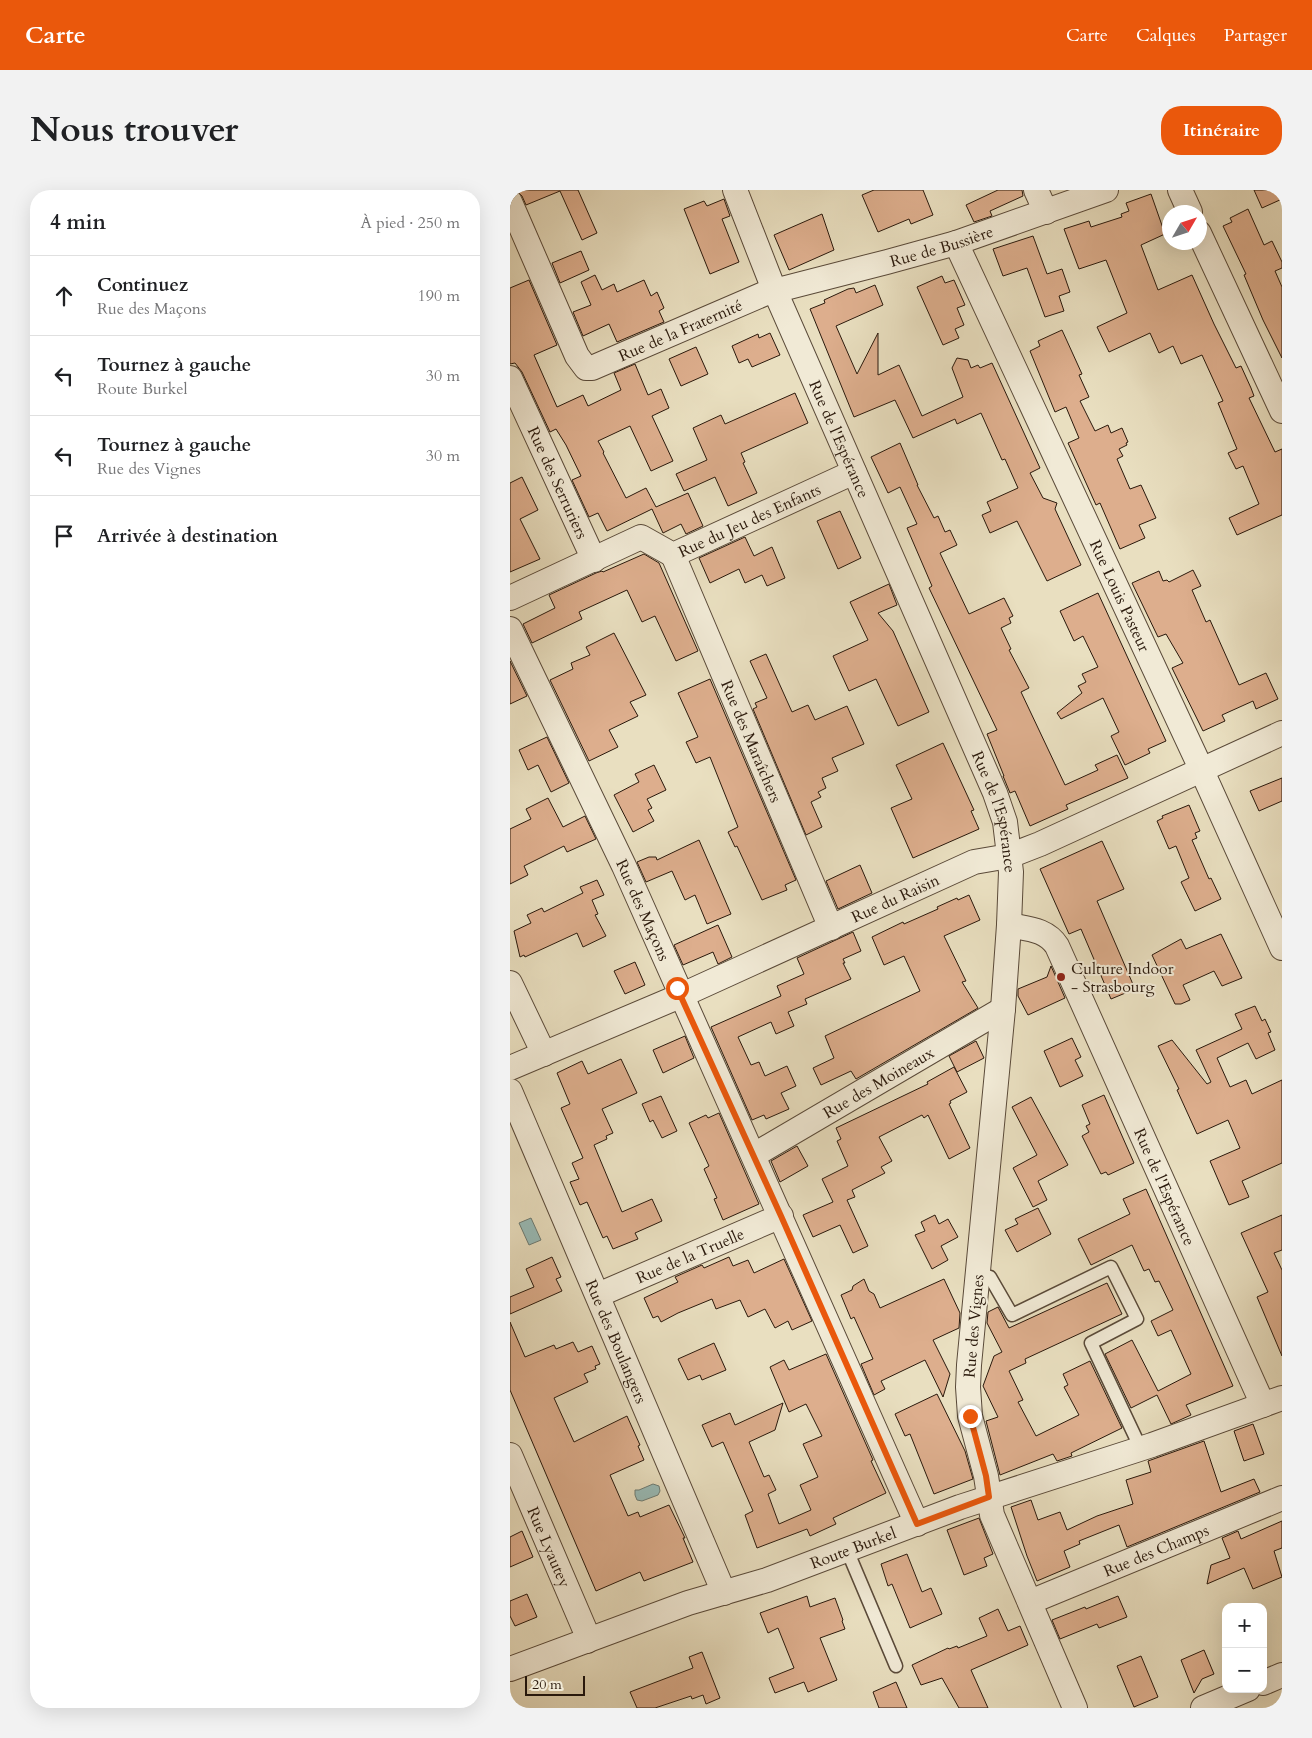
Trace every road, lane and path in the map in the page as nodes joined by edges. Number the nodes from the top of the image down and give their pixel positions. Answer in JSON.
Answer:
{"nodes":[{"id":1,"x":735,"y":190,"type":"edge"},
{"id":2,"x":1036,"y":190,"type":"edge"},
{"id":3,"x":1106,"y":190,"type":"edge"},
{"id":4,"x":1180,"y":190,"type":"edge"},
{"id":5,"x":510,"y":202,"type":"edge"},
{"id":6,"x":1187,"y":205,"type":"edge"},
{"id":7,"x":1046,"y":212,"type":"junction"},
{"id":8,"x":956,"y":243,"type":"junction"},
{"id":9,"x":1207,"y":248,"type":"edge"},
{"id":10,"x":774,"y":290,"type":"junction"},
{"id":11,"x":510,"y":378,"type":"edge"},
{"id":12,"x":1282,"y":410,"type":"edge"},
{"id":13,"x":854,"y":472,"type":"junction"},
{"id":14,"x":673,"y":555,"type":"junction"},
{"id":15,"x":594,"y":560,"type":"junction"},
{"id":16,"x":510,"y":598,"type":"edge"},
{"id":17,"x":510,"y":629,"type":"edge"},
{"id":18,"x":1282,"y":733,"type":"edge"},
{"id":19,"x":1201,"y":770,"type":"junction"},
{"id":20,"x":1009,"y":856,"type":"junction"},
{"id":21,"x":1009,"y":925,"type":"junction"},
{"id":22,"x":831,"y":928,"type":"junction"},
{"id":23,"x":1282,"y":948,"type":"edge"},
{"id":24,"x":510,"y":983,"type":"edge"},
{"id":25,"x":680,"y":996,"type":"junction"},
{"id":26,"x":1003,"y":1009,"type":"junction"},
{"id":27,"x":544,"y":1054,"type":"junction"},
{"id":28,"x":510,"y":1068,"type":"edge"},
{"id":29,"x":510,"y":1091,"type":"edge"},
{"id":30,"x":754,"y":1156,"type":"junction"},
{"id":31,"x":781,"y":1216,"type":"junction"},
{"id":32,"x":977,"y":1276,"type":"junction"},
{"id":33,"x":598,"y":1295,"type":"junction"},
{"id":34,"x":1272,"y":1402,"type":"edge"},
{"id":35,"x":1141,"y":1449,"type":"junction"},
{"id":36,"x":510,"y":1455,"type":"edge"},
{"id":37,"x":989,"y":1497,"type":"junction"},
{"id":38,"x":1282,"y":1498,"type":"edge"},
{"id":39,"x":917,"y":1524,"type":"junction"},
{"id":40,"x":847,"y":1550,"type":"junction"},
{"id":41,"x":724,"y":1592,"type":"junction"},
{"id":42,"x":1030,"y":1602,"type":"junction"},
{"id":43,"x":587,"y":1641,"type":"junction"},
{"id":44,"x":896,"y":1666,"type":"dead end"},
{"id":45,"x":510,"y":1669,"type":"edge"},
{"id":46,"x":1282,"y":1675,"type":"edge"},
{"id":47,"x":1267,"y":1681,"type":"edge"},
{"id":48,"x":1239,"y":1693,"type":"edge"},
{"id":49,"x":1075,"y":1708,"type":"edge"},
{"id":50,"x":1203,"y":1708,"type":"edge"}],
"edges":[{"from":1,"to":10,"type":"street","name":"Rue de l'Espérance"},
{"from":2,"to":7,"type":"street"},
{"from":3,"to":7,"type":"street","name":"Rue de Bussière"},
{"from":4,"to":6,"type":"street"},
{"from":5,"to":10,"type":"street","name":"Rue de la Fraternité"},
{"from":7,"to":8,"type":"street","name":"Rue de Bussière"},
{"from":8,"to":10,"type":"street","name":"Rue de Bussière"},
{"from":8,"to":19,"type":"street","name":"Rue Louis Pasteur"},
{"from":9,"to":12,"type":"street"},
{"from":10,"to":13,"type":"street","name":"Rue de l'Espérance"},
{"from":11,"to":15,"type":"street","name":"Rue des Serruriers"},
{"from":13,"to":14,"type":"street","name":"Rue du Jeu des Enfants"},
{"from":13,"to":20,"type":"street","name":"Rue de l'Espérance"},
{"from":14,"to":15,"type":"street","name":"Rue du Jeu des Enfants"},
{"from":14,"to":22,"type":"street","name":"Rue des Maraîchers"},
{"from":15,"to":16,"type":"street","name":"Rue du Jeu des Enfants"},
{"from":17,"to":25,"type":"street","name":"Rue des Maçons"},
{"from":18,"to":19,"type":"street","name":"Rue du Raisin"},
{"from":19,"to":20,"type":"street","name":"Rue du Raisin"},
{"from":19,"to":23,"type":"street","name":"Rue Louis Pasteur"},
{"from":20,"to":21,"type":"street","name":"Rue de l'Espérance"},
{"from":20,"to":22,"type":"street","name":"Rue du Raisin"},
{"from":21,"to":26,"type":"street","name":"Rue des Vignes"},
{"from":21,"to":34,"type":"street","name":"Rue de l'Espérance"},
{"from":22,"to":25,"type":"street","name":"Rue du Raisin"},
{"from":24,"to":27,"type":"street"},
{"from":25,"to":27,"type":"street","name":"Rue du Raisin"},
{"from":25,"to":30,"type":"street","name":"Rue des Maçons"},
{"from":26,"to":30,"type":"street","name":"Rue des Moineaux"},
{"from":26,"to":32,"type":"street","name":"Rue des Vignes"},
{"from":27,"to":28,"type":"street","name":"Rue du Raisin"},
{"from":29,"to":33,"type":"street","name":"Rue des Boulangers"},
{"from":30,"to":31,"type":"street","name":"Rue des Maçons"},
{"from":31,"to":33,"type":"street","name":"Rue de la Truelle"},
{"from":31,"to":39,"type":"street","name":"Rue des Maçons"},
{"from":32,"to":35,"type":"lane"},
{"from":32,"to":37,"type":"street","name":"Rue des Vignes"},
{"from":33,"to":41,"type":"street","name":"Rue des Boulangers"},
{"from":34,"to":35,"type":"street","name":"Route Burkel"},
{"from":35,"to":37,"type":"street","name":"Route Burkel"},
{"from":36,"to":43,"type":"street","name":"Rue Lyautey"},
{"from":37,"to":39,"type":"street","name":"Route Burkel"},
{"from":37,"to":42,"type":"street","name":"Rue des Vignes"},
{"from":38,"to":42,"type":"street","name":"Rue des Champs"},
{"from":39,"to":40,"type":"street","name":"Route Burkel"},
{"from":40,"to":41,"type":"street","name":"Route Burkel"},
{"from":40,"to":44,"type":"lane"},
{"from":41,"to":43,"type":"street","name":"Route Burkel"},
{"from":42,"to":49,"type":"street","name":"Rue des Vignes"},
{"from":43,"to":45,"type":"street","name":"Route Burkel"},
{"from":46,"to":47,"type":"street"},
{"from":48,"to":50,"type":"street"}]}
